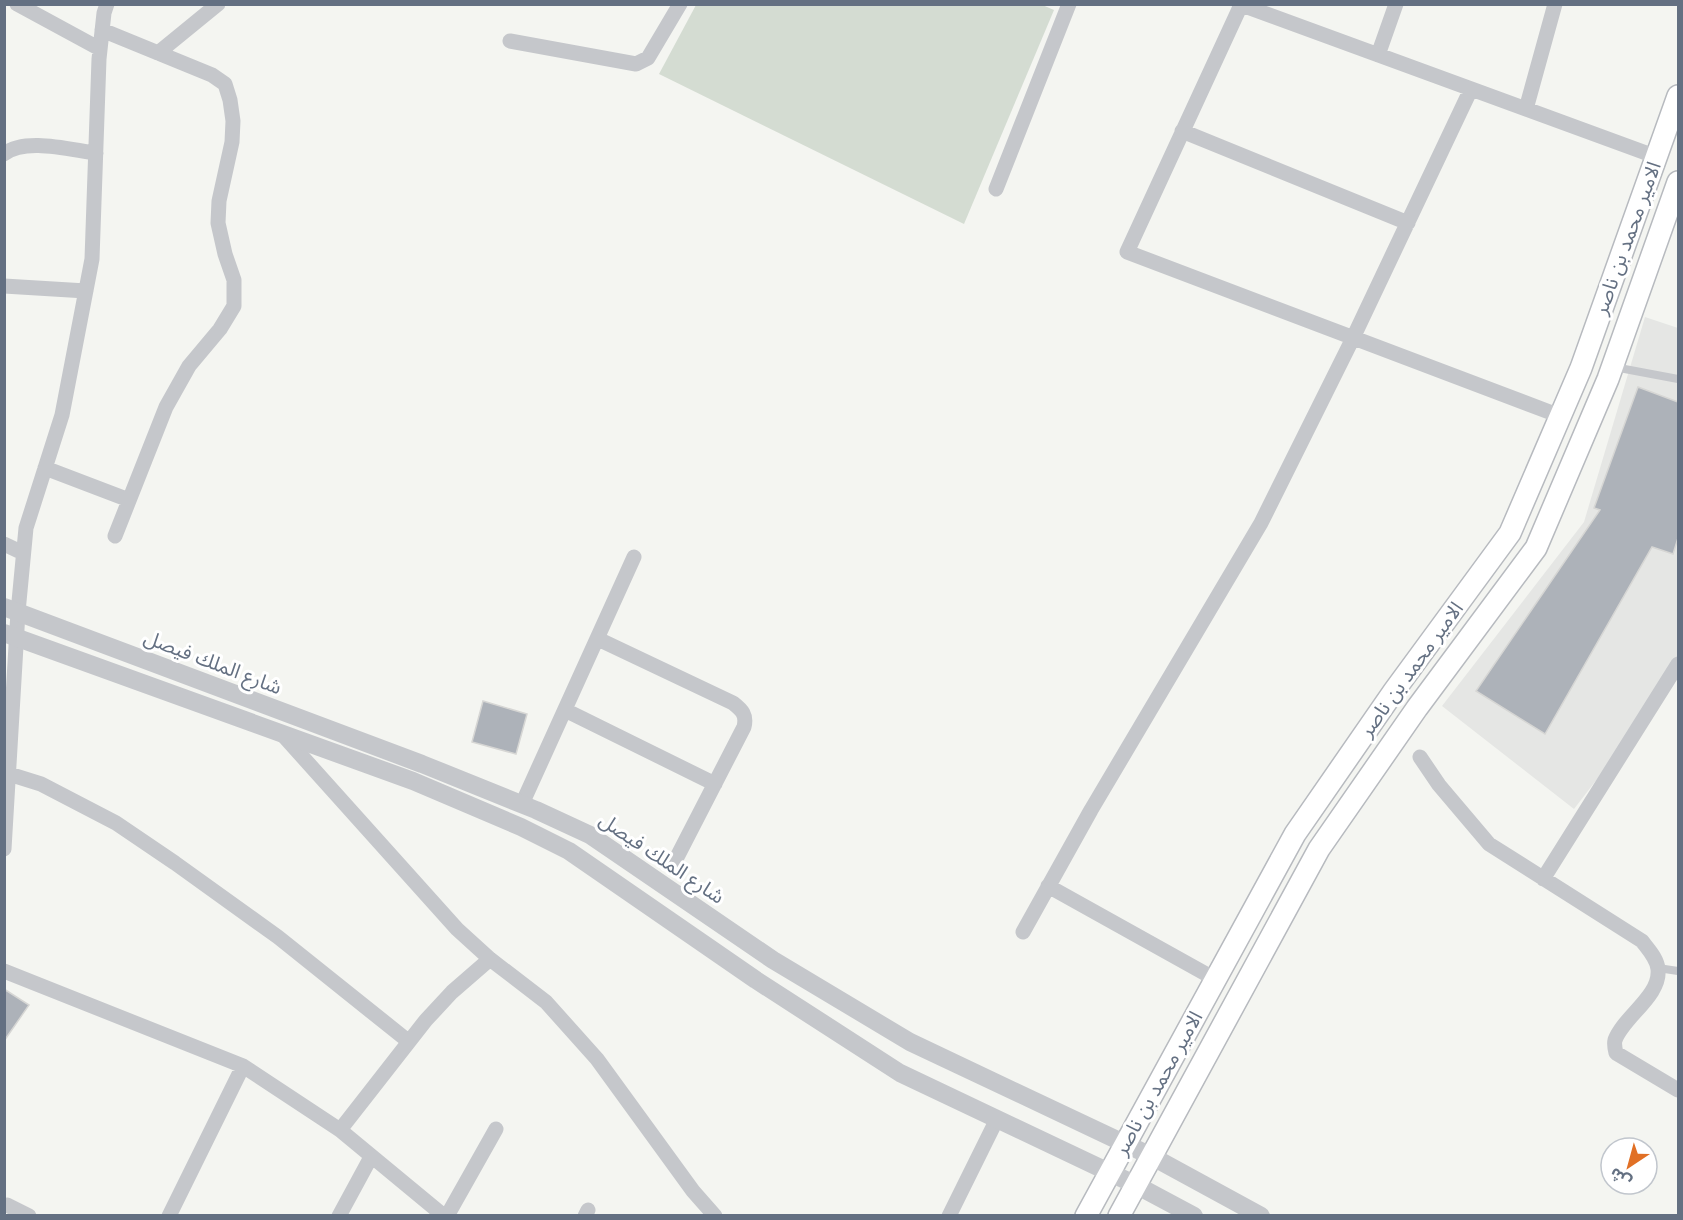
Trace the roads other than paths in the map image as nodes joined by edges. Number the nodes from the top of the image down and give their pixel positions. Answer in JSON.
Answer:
{"nodes":[{"id":1,"x":17,"y":4,"type":"edge"},
{"id":2,"x":107,"y":4,"type":"edge"},
{"id":3,"x":218,"y":4,"type":"edge"},
{"id":4,"x":680,"y":4,"type":"edge"},
{"id":5,"x":1069,"y":4,"type":"edge"},
{"id":6,"x":1396,"y":4,"type":"edge"},
{"id":7,"x":1556,"y":4,"type":"edge"},
{"id":8,"x":1240,"y":5,"type":"edge"},
{"id":9,"x":102,"y":30,"type":"junction"},
{"id":10,"x":510,"y":41,"type":"dead end"},
{"id":11,"x":100,"y":49,"type":"junction"},
{"id":12,"x":158,"y":53,"type":"junction"},
{"id":13,"x":1378,"y":55,"type":"junction"},
{"id":14,"x":1471,"y":89,"type":"junction"},
{"id":15,"x":1678,"y":96,"type":"edge"},
{"id":16,"x":1526,"y":109,"type":"junction"},
{"id":17,"x":1182,"y":131,"type":"junction"},
{"id":18,"x":96,"y":153,"type":"junction"},
{"id":19,"x":4,"y":154,"type":"edge"},
{"id":20,"x":1657,"y":157,"type":"junction"},
{"id":21,"x":1678,"y":182,"type":"edge"},
{"id":22,"x":996,"y":189,"type":"dead end"},
{"id":23,"x":1408,"y":222,"type":"junction"},
{"id":24,"x":4,"y":286,"type":"edge"},
{"id":25,"x":86,"y":291,"type":"junction"},
{"id":26,"x":1353,"y":338,"type":"junction"},
{"id":27,"x":1612,"y":366,"type":"junction"},
{"id":28,"x":1678,"y":379,"type":"edge"},
{"id":29,"x":1560,"y":416,"type":"junction"},
{"id":30,"x":45,"y":468,"type":"junction"},
{"id":31,"x":129,"y":500,"type":"junction"},
{"id":32,"x":115,"y":536,"type":"dead end"},
{"id":33,"x":4,"y":544,"type":"edge"},
{"id":34,"x":23,"y":553,"type":"junction"},
{"id":35,"x":634,"y":557,"type":"dead end"},
{"id":36,"x":11,"y":610,"type":"edge"},
{"id":37,"x":11,"y":636,"type":"edge"},
{"id":38,"x":598,"y":639,"type":"junction"},
{"id":39,"x":1678,"y":664,"type":"edge"},
{"id":40,"x":565,"y":710,"type":"junction"},
{"id":41,"x":282,"y":734,"type":"junction"},
{"id":42,"x":1420,"y":757,"type":"dead end"},
{"id":43,"x":8,"y":765,"type":"edge"},
{"id":44,"x":715,"y":784,"type":"junction"},
{"id":45,"x":522,"y":804,"type":"junction"},
{"id":46,"x":4,"y":849,"type":"edge"},
{"id":47,"x":675,"y":861,"type":"dead end"},
{"id":48,"x":1543,"y":879,"type":"junction"},
{"id":49,"x":1048,"y":886,"type":"junction"},
{"id":50,"x":1023,"y":932,"type":"dead end"},
{"id":51,"x":490,"y":959,"type":"junction"},
{"id":52,"x":1658,"y":968,"type":"junction"},
{"id":53,"x":4,"y":971,"type":"edge"},
{"id":54,"x":1678,"y":971,"type":"edge"},
{"id":55,"x":1215,"y":979,"type":"junction"},
{"id":56,"x":408,"y":1041,"type":"junction"},
{"id":57,"x":243,"y":1066,"type":"junction"},
{"id":58,"x":1678,"y":1090,"type":"edge"},
{"id":59,"x":997,"y":1119,"type":"junction"},
{"id":60,"x":496,"y":1129,"type":"dead end"},
{"id":61,"x":340,"y":1130,"type":"junction"},
{"id":62,"x":1125,"y":1144,"type":"junction"},
{"id":63,"x":1151,"y":1156,"type":"junction"},
{"id":64,"x":371,"y":1157,"type":"junction"},
{"id":65,"x":1109,"y":1172,"type":"junction"},
{"id":66,"x":1136,"y":1185,"type":"junction"},
{"id":67,"x":7,"y":1205,"type":"dead end"},
{"id":68,"x":29,"y":1215,"type":"edge"},
{"id":69,"x":170,"y":1215,"type":"edge"},
{"id":70,"x":339,"y":1215,"type":"edge"},
{"id":71,"x":445,"y":1215,"type":"edge"},
{"id":72,"x":715,"y":1215,"type":"edge"},
{"id":73,"x":948,"y":1215,"type":"edge"},
{"id":74,"x":1086,"y":1215,"type":"edge"},
{"id":75,"x":1119,"y":1215,"type":"edge"},
{"id":76,"x":1194,"y":1215,"type":"edge"},
{"id":77,"x":1261,"y":1215,"type":"edge"}],
"edges":[{"from":1,"to":11,"type":"street"},
{"from":2,"to":9,"type":"street"},
{"from":3,"to":12,"type":"street"},
{"from":4,"to":10,"type":"street"},
{"from":5,"to":22,"type":"street"},
{"from":6,"to":13,"type":"street"},
{"from":7,"to":16,"type":"street"},
{"from":8,"to":13,"type":"street"},
{"from":8,"to":17,"type":"street"},
{"from":9,"to":11,"type":"street"},
{"from":9,"to":12,"type":"street"},
{"from":11,"to":18,"type":"street"},
{"from":12,"to":31,"type":"street"},
{"from":13,"to":14,"type":"street"},
{"from":14,"to":16,"type":"street"},
{"from":14,"to":23,"type":"street"},
{"from":15,"to":20,"type":"main road","name":"الامير محمد بن ناصر"},
{"from":16,"to":20,"type":"street"},
{"from":17,"to":23,"type":"street"},
{"from":17,"to":26,"type":"street"},
{"from":18,"to":19,"type":"street"},
{"from":18,"to":25,"type":"street"},
{"from":20,"to":29,"type":"main road","name":"الامير محمد بن ناصر"},
{"from":21,"to":27,"type":"main road","name":"الامير محمد بن ناصر"},
{"from":23,"to":26,"type":"street"},
{"from":24,"to":25,"type":"street"},
{"from":25,"to":30,"type":"street"},
{"from":26,"to":29,"type":"street"},
{"from":26,"to":49,"type":"street"},
{"from":27,"to":28,"type":"lane"},
{"from":27,"to":63,"type":"main road","name":"الامير محمد بن ناصر"},
{"from":29,"to":55,"type":"main road","name":"الامير محمد بن ناصر"},
{"from":30,"to":31,"type":"street"},
{"from":30,"to":34,"type":"street"},
{"from":31,"to":32,"type":"street"},
{"from":33,"to":34,"type":"street"},
{"from":34,"to":36,"type":"street"},
{"from":35,"to":38,"type":"street"},
{"from":36,"to":37,"type":"street"},
{"from":36,"to":45,"type":"street","name":"شارع الملك فيصل"},
{"from":37,"to":41,"type":"street"},
{"from":37,"to":43,"type":"street"},
{"from":38,"to":40,"type":"street"},
{"from":38,"to":44,"type":"street"},
{"from":39,"to":48,"type":"street"},
{"from":40,"to":44,"type":"street"},
{"from":40,"to":45,"type":"street"},
{"from":41,"to":51,"type":"street"},
{"from":41,"to":59,"type":"street"},
{"from":42,"to":48,"type":"street"},
{"from":43,"to":46,"type":"street"},
{"from":43,"to":56,"type":"street"},
{"from":44,"to":47,"type":"street"},
{"from":45,"to":62,"type":"street","name":"شارع الملك فيصل"},
{"from":48,"to":52,"type":"street"},
{"from":49,"to":50,"type":"street"},
{"from":49,"to":55,"type":"street"},
{"from":51,"to":56,"type":"street"},
{"from":51,"to":72,"type":"street"},
{"from":52,"to":54,"type":"lane"},
{"from":52,"to":58,"type":"street"},
{"from":53,"to":57,"type":"street"},
{"from":55,"to":62,"type":"main road","name":"الامير محمد بن ناصر"},
{"from":56,"to":61,"type":"street"},
{"from":57,"to":61,"type":"street"},
{"from":57,"to":69,"type":"street"},
{"from":59,"to":65,"type":"street"},
{"from":59,"to":73,"type":"street"},
{"from":60,"to":71,"type":"street"},
{"from":61,"to":64,"type":"street"},
{"from":62,"to":63,"type":"street","name":"شارع الملك فيصل"},
{"from":62,"to":65,"type":"main road","name":"الامير محمد بن ناصر"},
{"from":63,"to":66,"type":"main road","name":"الامير محمد بن ناصر"},
{"from":63,"to":77,"type":"street","name":"شارع الملك فيصل"},
{"from":64,"to":70,"type":"street"},
{"from":64,"to":71,"type":"street"},
{"from":65,"to":66,"type":"street"},
{"from":65,"to":74,"type":"main road","name":"الامير محمد بن ناصر"},
{"from":66,"to":75,"type":"main road","name":"الامير محمد بن ناصر"},
{"from":66,"to":76,"type":"street"},
{"from":67,"to":68,"type":"street"}]}
